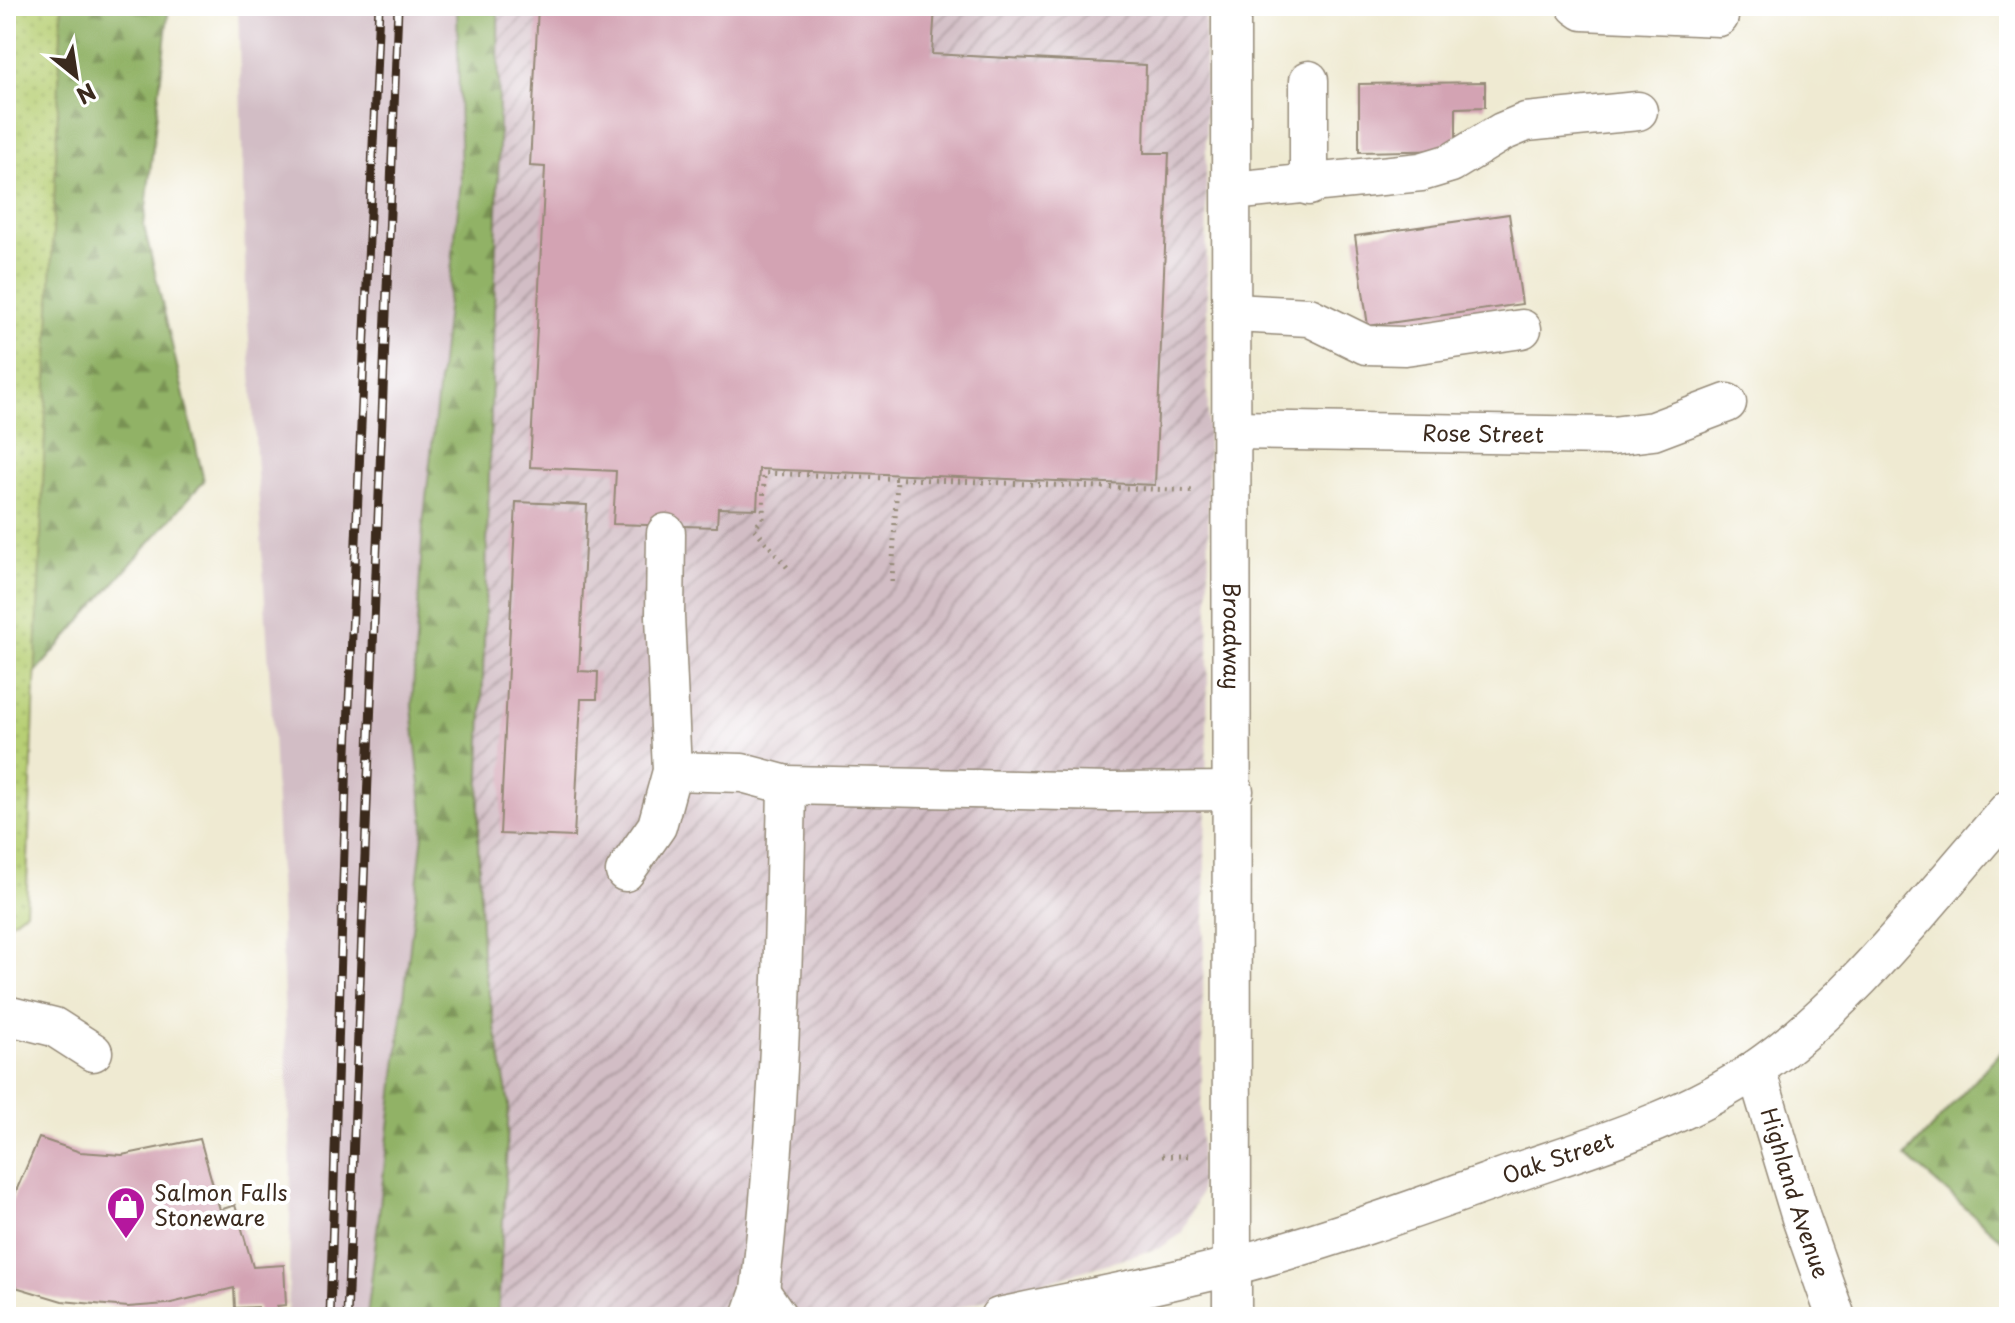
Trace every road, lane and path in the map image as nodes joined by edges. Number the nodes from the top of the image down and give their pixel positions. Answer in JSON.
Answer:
{"nodes":[{"id":1,"x":1231,"y":6,"type":"edge"},
{"id":2,"x":1576,"y":6,"type":"edge"},
{"id":3,"x":1719,"y":17,"type":"dead end"},
{"id":4,"x":1309,"y":80,"type":"dead end"},
{"id":5,"x":1638,"y":111,"type":"dead end"},
{"id":6,"x":1309,"y":186,"type":"junction"},
{"id":7,"x":1232,"y":191,"type":"junction"},
{"id":8,"x":1234,"y":313,"type":"junction"},
{"id":9,"x":1522,"y":329,"type":"dead end"},
{"id":10,"x":1727,"y":403,"type":"dead end"},
{"id":11,"x":1233,"y":430,"type":"junction"},
{"id":12,"x":897,"y":479,"type":"junction"},
{"id":13,"x":1197,"y":491,"type":"dead end"},
{"id":14,"x":666,"y":533,"type":"dead end"},
{"id":15,"x":787,"y":567,"type":"dead end"},
{"id":16,"x":892,"y":581,"type":"dead end"},
{"id":17,"x":672,"y":771,"type":"junction"},
{"id":18,"x":787,"y":785,"type":"junction"},
{"id":19,"x":1234,"y":791,"type":"junction"},
{"id":20,"x":2009,"y":809,"type":"edge"},
{"id":21,"x":625,"y":872,"type":"dead end"},
{"id":22,"x":6,"y":1015,"type":"edge"},
{"id":23,"x":93,"y":1052,"type":"dead end"},
{"id":24,"x":1756,"y":1069,"type":"junction"},
{"id":25,"x":1162,"y":1156,"type":"dead end"},
{"id":26,"x":1194,"y":1156,"type":"dead end"},
{"id":27,"x":1234,"y":1265,"type":"junction"},
{"id":28,"x":763,"y":1308,"type":"edge"},
{"id":29,"x":999,"y":1317,"type":"edge"},
{"id":30,"x":1232,"y":1317,"type":"edge"},
{"id":31,"x":1836,"y":1317,"type":"edge"}],
"edges":[{"from":1,"to":7,"type":"street","name":"Broadway"},
{"from":2,"to":3,"type":"street"},
{"from":4,"to":6,"type":"street"},
{"from":5,"to":6,"type":"street"},
{"from":6,"to":7,"type":"street"},
{"from":7,"to":8,"type":"street","name":"Broadway"},
{"from":8,"to":9,"type":"street"},
{"from":8,"to":11,"type":"street","name":"Broadway"},
{"from":10,"to":11,"type":"street","name":"Rose Street"},
{"from":11,"to":19,"type":"street","name":"Broadway"},
{"from":12,"to":13,"type":"path"},
{"from":12,"to":15,"type":"path"},
{"from":12,"to":16,"type":"path"},
{"from":14,"to":17,"type":"street"},
{"from":17,"to":18,"type":"street"},
{"from":17,"to":21,"type":"street"},
{"from":18,"to":19,"type":"street"},
{"from":18,"to":28,"type":"street"},
{"from":19,"to":27,"type":"street","name":"Broadway"},
{"from":20,"to":24,"type":"street","name":"Oak Street"},
{"from":22,"to":23,"type":"street"},
{"from":24,"to":27,"type":"street","name":"Oak Street"},
{"from":24,"to":31,"type":"street","name":"Highland Avenue"},
{"from":25,"to":26,"type":"path"},
{"from":27,"to":29,"type":"street","name":"Oak Street"},
{"from":27,"to":30,"type":"street","name":"Broadway"}]}
